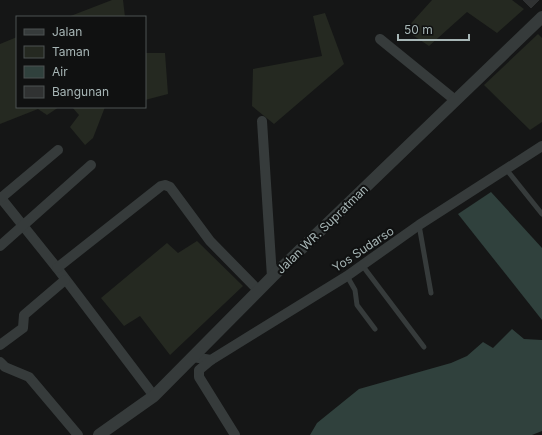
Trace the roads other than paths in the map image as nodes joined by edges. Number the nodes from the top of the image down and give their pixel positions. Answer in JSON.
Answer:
{"nodes":[{"id":1,"x":542,"y":17,"type":"edge"},
{"id":2,"x":380,"y":39,"type":"dead end"},
{"id":3,"x":455,"y":100,"type":"junction"},
{"id":4,"x":262,"y":121,"type":"dead end"},
{"id":5,"x":542,"y":146,"type":"edge"},
{"id":6,"x":58,"y":150,"type":"dead end"},
{"id":7,"x":91,"y":165,"type":"dead end"},
{"id":8,"x":506,"y":169,"type":"junction"},
{"id":9,"x":0,"y":198,"type":"edge"},
{"id":10,"x":542,"y":214,"type":"edge"},
{"id":11,"x":419,"y":225,"type":"junction"},
{"id":12,"x":23,"y":227,"type":"junction"},
{"id":13,"x":0,"y":246,"type":"edge"},
{"id":14,"x":362,"y":266,"type":"junction"},
{"id":15,"x":57,"y":268,"type":"junction"},
{"id":16,"x":347,"y":276,"type":"junction"},
{"id":17,"x":272,"y":277,"type":"junction"},
{"id":18,"x":65,"y":280,"type":"junction"},
{"id":19,"x":259,"y":291,"type":"junction"},
{"id":20,"x":431,"y":293,"type":"dead end"},
{"id":21,"x":375,"y":329,"type":"dead end"},
{"id":22,"x":0,"y":345,"type":"edge"},
{"id":23,"x":424,"y":347,"type":"dead end"},
{"id":24,"x":193,"y":357,"type":"junction"},
{"id":25,"x":211,"y":360,"type":"junction"},
{"id":26,"x":0,"y":362,"type":"edge"},
{"id":27,"x":154,"y":396,"type":"junction"},
{"id":28,"x":78,"y":435,"type":"edge"},
{"id":29,"x":99,"y":435,"type":"edge"},
{"id":30,"x":235,"y":435,"type":"edge"}],
"edges":[{"from":1,"to":3,"type":"street","name":"Jalan WR. Supratman"},
{"from":2,"to":3,"type":"street"},
{"from":3,"to":17,"type":"street","name":"Jalan WR. Supratman"},
{"from":4,"to":17,"type":"street"},
{"from":5,"to":8,"type":"street","name":"Yos Sudarso"},
{"from":6,"to":9,"type":"street"},
{"from":7,"to":12,"type":"street"},
{"from":8,"to":10,"type":"lane"},
{"from":8,"to":11,"type":"street","name":"Yos Sudarso"},
{"from":9,"to":12,"type":"street"},
{"from":11,"to":14,"type":"street","name":"Yos Sudarso"},
{"from":11,"to":20,"type":"lane"},
{"from":12,"to":13,"type":"street"},
{"from":12,"to":15,"type":"street"},
{"from":14,"to":16,"type":"street","name":"Yos Sudarso"},
{"from":14,"to":23,"type":"lane"},
{"from":15,"to":18,"type":"street"},
{"from":15,"to":19,"type":"street"},
{"from":16,"to":21,"type":"lane"},
{"from":16,"to":25,"type":"street","name":"Yos Sudarso"},
{"from":17,"to":19,"type":"street","name":"Jalan WR. Supratman"},
{"from":18,"to":22,"type":"street"},
{"from":18,"to":27,"type":"street"},
{"from":19,"to":24,"type":"street","name":"Jalan WR. Supratman"},
{"from":24,"to":25,"type":"street"},
{"from":24,"to":27,"type":"street","name":"Jalan WR. Supratman"},
{"from":25,"to":30,"type":"street","name":"Yos Sudarso"},
{"from":26,"to":28,"type":"street"},
{"from":27,"to":29,"type":"street","name":"Jalan WR. Supratman"}]}
